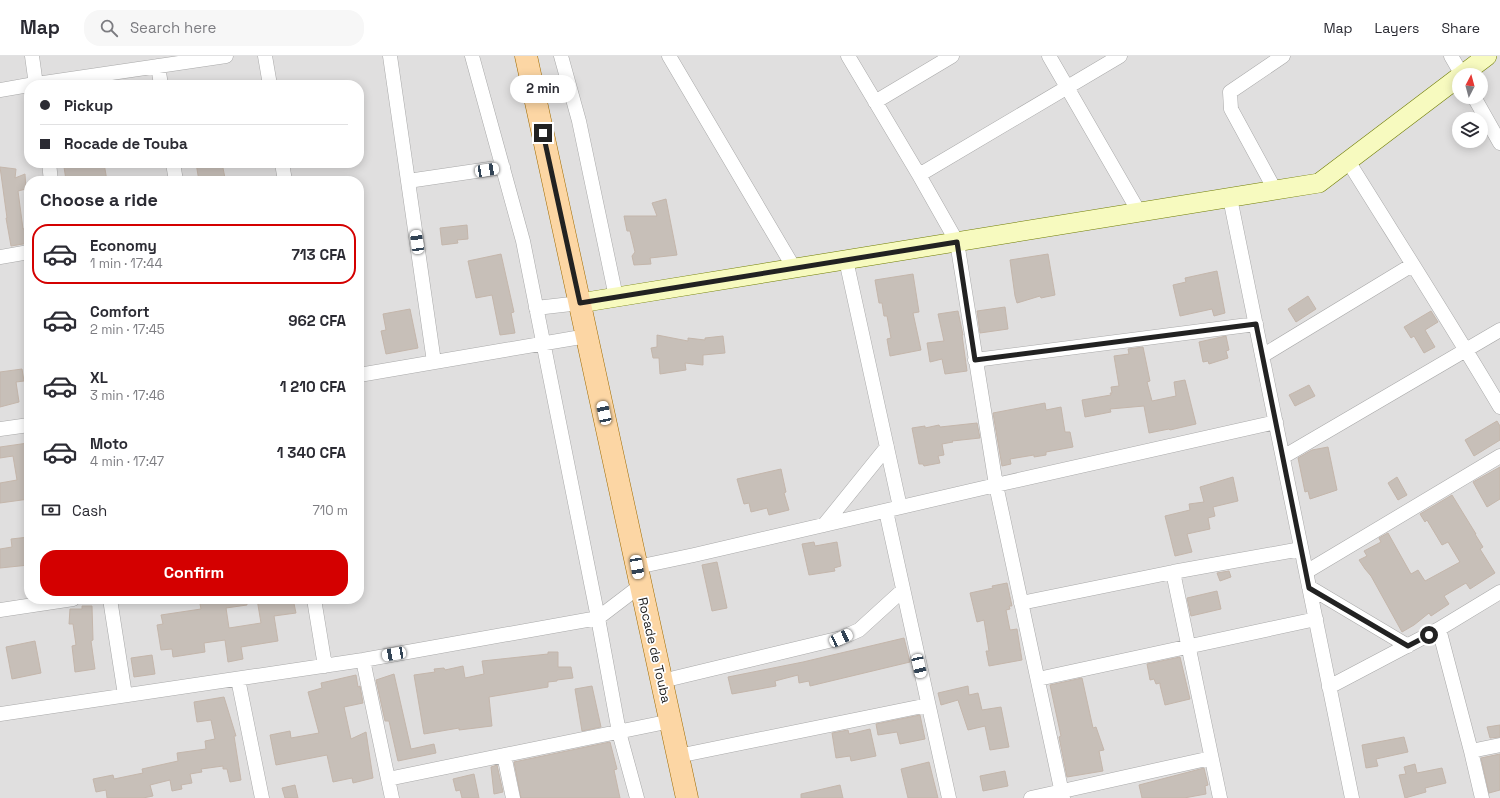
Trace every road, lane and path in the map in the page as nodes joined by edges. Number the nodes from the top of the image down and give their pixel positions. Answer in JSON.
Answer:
{"nodes":[{"id":1,"x":32,"y":56,"type":"edge"},
{"id":2,"x":265,"y":56,"type":"edge"},
{"id":3,"x":390,"y":56,"type":"edge"},
{"id":4,"x":472,"y":56,"type":"edge"},
{"id":5,"x":526,"y":56,"type":"edge"},
{"id":6,"x":561,"y":56,"type":"edge"},
{"id":7,"x":669,"y":56,"type":"edge"},
{"id":8,"x":848,"y":56,"type":"edge"},
{"id":9,"x":952,"y":56,"type":"edge"},
{"id":10,"x":1049,"y":56,"type":"edge"},
{"id":11,"x":1120,"y":56,"type":"edge"},
{"id":12,"x":1283,"y":56,"type":"edge"},
{"id":13,"x":1451,"y":56,"type":"edge"},
{"id":14,"x":1487,"y":56,"type":"edge"},
{"id":15,"x":218,"y":57,"type":"edge"},
{"id":16,"x":158,"y":66,"type":"junction"},
{"id":17,"x":1458,"y":68,"type":"edge"},
{"id":18,"x":1471,"y":68,"type":"edge"},
{"id":19,"x":33,"y":80,"type":"edge"},
{"id":20,"x":66,"y":80,"type":"edge"},
{"id":21,"x":160,"y":80,"type":"edge"},
{"id":22,"x":269,"y":80,"type":"edge"},
{"id":23,"x":1452,"y":82,"type":"edge"},
{"id":24,"x":24,"y":86,"type":"edge"},
{"id":25,"x":1068,"y":87,"type":"junction"},
{"id":26,"x":0,"y":90,"type":"edge"},
{"id":27,"x":875,"y":102,"type":"junction"},
{"id":28,"x":1478,"y":104,"type":"edge"},
{"id":29,"x":1500,"y":143,"type":"edge"},
{"id":30,"x":1348,"y":161,"type":"junction"},
{"id":31,"x":503,"y":167,"type":"junction"},
{"id":32,"x":919,"y":175,"type":"junction"},
{"id":33,"x":408,"y":181,"type":"junction"},
{"id":34,"x":1275,"y":190,"type":"junction"},
{"id":35,"x":1230,"y":198,"type":"junction"},
{"id":36,"x":1138,"y":212,"type":"junction"},
{"id":37,"x":957,"y":242,"type":"junction"},
{"id":38,"x":24,"y":253,"type":"edge"},
{"id":39,"x":0,"y":256,"type":"edge"},
{"id":40,"x":846,"y":260,"type":"junction"},
{"id":41,"x":1412,"y":265,"type":"junction"},
{"id":42,"x":794,"y":268,"type":"junction"},
{"id":43,"x":616,"y":297,"type":"junction"},
{"id":44,"x":580,"y":303,"type":"junction"},
{"id":45,"x":536,"y":308,"type":"junction"},
{"id":46,"x":1256,"y":324,"type":"junction"},
{"id":47,"x":1500,"y":330,"type":"edge"},
{"id":48,"x":587,"y":336,"type":"junction"},
{"id":49,"x":543,"y":343,"type":"junction"},
{"id":50,"x":1467,"y":351,"type":"junction"},
{"id":51,"x":1262,"y":356,"type":"junction"},
{"id":52,"x":975,"y":360,"type":"junction"},
{"id":53,"x":434,"y":362,"type":"junction"},
{"id":54,"x":364,"y":374,"type":"edge"},
{"id":55,"x":1500,"y":407,"type":"edge"},
{"id":56,"x":1276,"y":422,"type":"junction"},
{"id":57,"x":24,"y":426,"type":"edge"},
{"id":58,"x":0,"y":429,"type":"edge"},
{"id":59,"x":887,"y":447,"type":"junction"},
{"id":60,"x":1500,"y":456,"type":"edge"},
{"id":61,"x":1283,"y":457,"type":"junction"},
{"id":62,"x":996,"y":484,"type":"junction"},
{"id":63,"x":900,"y":508,"type":"junction"},
{"id":64,"x":886,"y":511,"type":"junction"},
{"id":65,"x":824,"y":525,"type":"junction"},
{"id":66,"x":1301,"y":550,"type":"junction"},
{"id":67,"x":1173,"y":572,"type":"junction"},
{"id":68,"x":1306,"y":572,"type":"junction"},
{"id":69,"x":638,"y":576,"type":"junction"},
{"id":70,"x":1309,"y":588,"type":"junction"},
{"id":71,"x":903,"y":590,"type":"junction"},
{"id":72,"x":1500,"y":592,"type":"edge"},
{"id":73,"x":1021,"y":603,"type":"junction"},
{"id":74,"x":40,"y":604,"type":"edge"},
{"id":75,"x":111,"y":604,"type":"edge"},
{"id":76,"x":315,"y":604,"type":"edge"},
{"id":77,"x":0,"y":610,"type":"edge"},
{"id":78,"x":598,"y":618,"type":"junction"},
{"id":79,"x":1316,"y":619,"type":"junction"},
{"id":80,"x":1439,"y":629,"type":"junction"},
{"id":81,"x":1408,"y":646,"type":"junction"},
{"id":82,"x":1188,"y":647,"type":"junction"},
{"id":83,"x":363,"y":660,"type":"junction"},
{"id":84,"x":325,"y":666,"type":"junction"},
{"id":85,"x":238,"y":679,"type":"junction"},
{"id":86,"x":1038,"y":679,"type":"junction"},
{"id":87,"x":662,"y":681,"type":"junction"},
{"id":88,"x":1330,"y":687,"type":"junction"},
{"id":89,"x":125,"y":695,"type":"junction"},
{"id":90,"x":928,"y":705,"type":"junction"},
{"id":91,"x":0,"y":714,"type":"edge"},
{"id":92,"x":671,"y":721,"type":"junction"},
{"id":93,"x":619,"y":732,"type":"junction"},
{"id":94,"x":1500,"y":745,"type":"edge"},
{"id":95,"x":1471,"y":751,"type":"junction"},
{"id":96,"x":504,"y":755,"type":"junction"},
{"id":97,"x":678,"y":756,"type":"junction"},
{"id":98,"x":1211,"y":758,"type":"junction"},
{"id":99,"x":388,"y":779,"type":"junction"},
{"id":100,"x":1062,"y":795,"type":"edge"},
{"id":101,"x":262,"y":798,"type":"edge"},
{"id":102,"x":392,"y":798,"type":"edge"},
{"id":103,"x":513,"y":798,"type":"edge"},
{"id":104,"x":637,"y":798,"type":"edge"},
{"id":105,"x":687,"y":798,"type":"edge"},
{"id":106,"x":948,"y":798,"type":"edge"},
{"id":107,"x":1031,"y":798,"type":"edge"},
{"id":108,"x":1220,"y":798,"type":"edge"},
{"id":109,"x":1352,"y":798,"type":"edge"},
{"id":110,"x":1482,"y":798,"type":"edge"}],
"edges":[{"from":1,"to":19,"type":"street"},
{"from":2,"to":22,"type":"street"},
{"from":3,"to":33,"type":"street"},
{"from":4,"to":31,"type":"street"},
{"from":5,"to":44,"type":"main road","name":"Rocade de Touba"},
{"from":6,"to":43,"type":"street"},
{"from":7,"to":42,"type":"street"},
{"from":8,"to":27,"type":"street"},
{"from":9,"to":27,"type":"street"},
{"from":10,"to":25,"type":"street"},
{"from":11,"to":25,"type":"street"},
{"from":12,"to":34,"type":"street"},
{"from":13,"to":17,"type":"street"},
{"from":14,"to":18,"type":"main road"},
{"from":15,"to":16,"type":"street"},
{"from":16,"to":20,"type":"street"},
{"from":16,"to":21,"type":"street"},
{"from":23,"to":30,"type":"main road"},
{"from":24,"to":26,"type":"street"},
{"from":25,"to":32,"type":"street"},
{"from":25,"to":36,"type":"street"},
{"from":27,"to":32,"type":"street"},
{"from":28,"to":29,"type":"street"},
{"from":30,"to":34,"type":"main road"},
{"from":30,"to":41,"type":"street"},
{"from":31,"to":33,"type":"street"},
{"from":31,"to":45,"type":"street"},
{"from":32,"to":37,"type":"street"},
{"from":33,"to":53,"type":"street"},
{"from":34,"to":35,"type":"main road"},
{"from":35,"to":36,"type":"main road"},
{"from":35,"to":46,"type":"street"},
{"from":36,"to":37,"type":"main road"},
{"from":37,"to":40,"type":"main road"},
{"from":37,"to":52,"type":"street"},
{"from":38,"to":39,"type":"street"},
{"from":40,"to":42,"type":"main road"},
{"from":40,"to":59,"type":"street"},
{"from":41,"to":50,"type":"street"},
{"from":41,"to":51,"type":"street"},
{"from":42,"to":43,"type":"main road"},
{"from":43,"to":44,"type":"main road"},
{"from":44,"to":45,"type":"street"},
{"from":44,"to":48,"type":"main road","name":"Rocade de Touba"},
{"from":45,"to":49,"type":"street"},
{"from":46,"to":51,"type":"street"},
{"from":46,"to":52,"type":"street"},
{"from":47,"to":50,"type":"street"},
{"from":48,"to":49,"type":"street"},
{"from":48,"to":69,"type":"main road","name":"Rocade de Touba"},
{"from":49,"to":53,"type":"street"},
{"from":49,"to":78,"type":"street"},
{"from":50,"to":55,"type":"street"},
{"from":50,"to":61,"type":"street"},
{"from":51,"to":56,"type":"street"},
{"from":52,"to":62,"type":"street"},
{"from":53,"to":54,"type":"street"},
{"from":56,"to":61,"type":"street"},
{"from":56,"to":62,"type":"street"},
{"from":57,"to":58,"type":"street"},
{"from":59,"to":63,"type":"street"},
{"from":59,"to":65,"type":"street"},
{"from":60,"to":68,"type":"street"},
{"from":61,"to":66,"type":"street"},
{"from":62,"to":63,"type":"street"},
{"from":62,"to":73,"type":"street"},
{"from":63,"to":64,"type":"street"},
{"from":64,"to":65,"type":"street"},
{"from":64,"to":71,"type":"street"},
{"from":65,"to":69,"type":"street"},
{"from":66,"to":67,"type":"street"},
{"from":66,"to":68,"type":"street"},
{"from":67,"to":73,"type":"street"},
{"from":67,"to":82,"type":"street"},
{"from":68,"to":70,"type":"street"},
{"from":69,"to":78,"type":"street"},
{"from":69,"to":87,"type":"main road","name":"Rocade de Touba"},
{"from":70,"to":79,"type":"street"},
{"from":70,"to":81,"type":"street"},
{"from":71,"to":87,"type":"street"},
{"from":71,"to":90,"type":"street"},
{"from":72,"to":80,"type":"street"},
{"from":73,"to":86,"type":"street"},
{"from":74,"to":77,"type":"street"},
{"from":75,"to":89,"type":"street"},
{"from":76,"to":84,"type":"street"},
{"from":78,"to":83,"type":"street"},
{"from":78,"to":93,"type":"street"},
{"from":79,"to":82,"type":"street"},
{"from":79,"to":88,"type":"street"},
{"from":80,"to":81,"type":"street"},
{"from":80,"to":95,"type":"street"},
{"from":81,"to":88,"type":"street"},
{"from":82,"to":86,"type":"street"},
{"from":82,"to":98,"type":"street"},
{"from":83,"to":84,"type":"street"},
{"from":83,"to":99,"type":"street"},
{"from":84,"to":85,"type":"street"},
{"from":85,"to":89,"type":"street"},
{"from":85,"to":101,"type":"street"},
{"from":86,"to":100,"type":"street"},
{"from":87,"to":92,"type":"main road","name":"Rocade de Touba"},
{"from":88,"to":109,"type":"street"},
{"from":89,"to":91,"type":"street"},
{"from":90,"to":97,"type":"street"},
{"from":90,"to":106,"type":"street"},
{"from":92,"to":93,"type":"street"},
{"from":92,"to":97,"type":"main road","name":"Rocade de Touba"},
{"from":93,"to":96,"type":"street"},
{"from":93,"to":104,"type":"street"},
{"from":94,"to":95,"type":"street"},
{"from":95,"to":110,"type":"street"},
{"from":96,"to":99,"type":"street"},
{"from":96,"to":103,"type":"street"},
{"from":97,"to":105,"type":"main road","name":"Rocade de Touba"},
{"from":98,"to":100,"type":"street"},
{"from":98,"to":108,"type":"street"},
{"from":99,"to":102,"type":"street"},
{"from":100,"to":107,"type":"street"}]}
